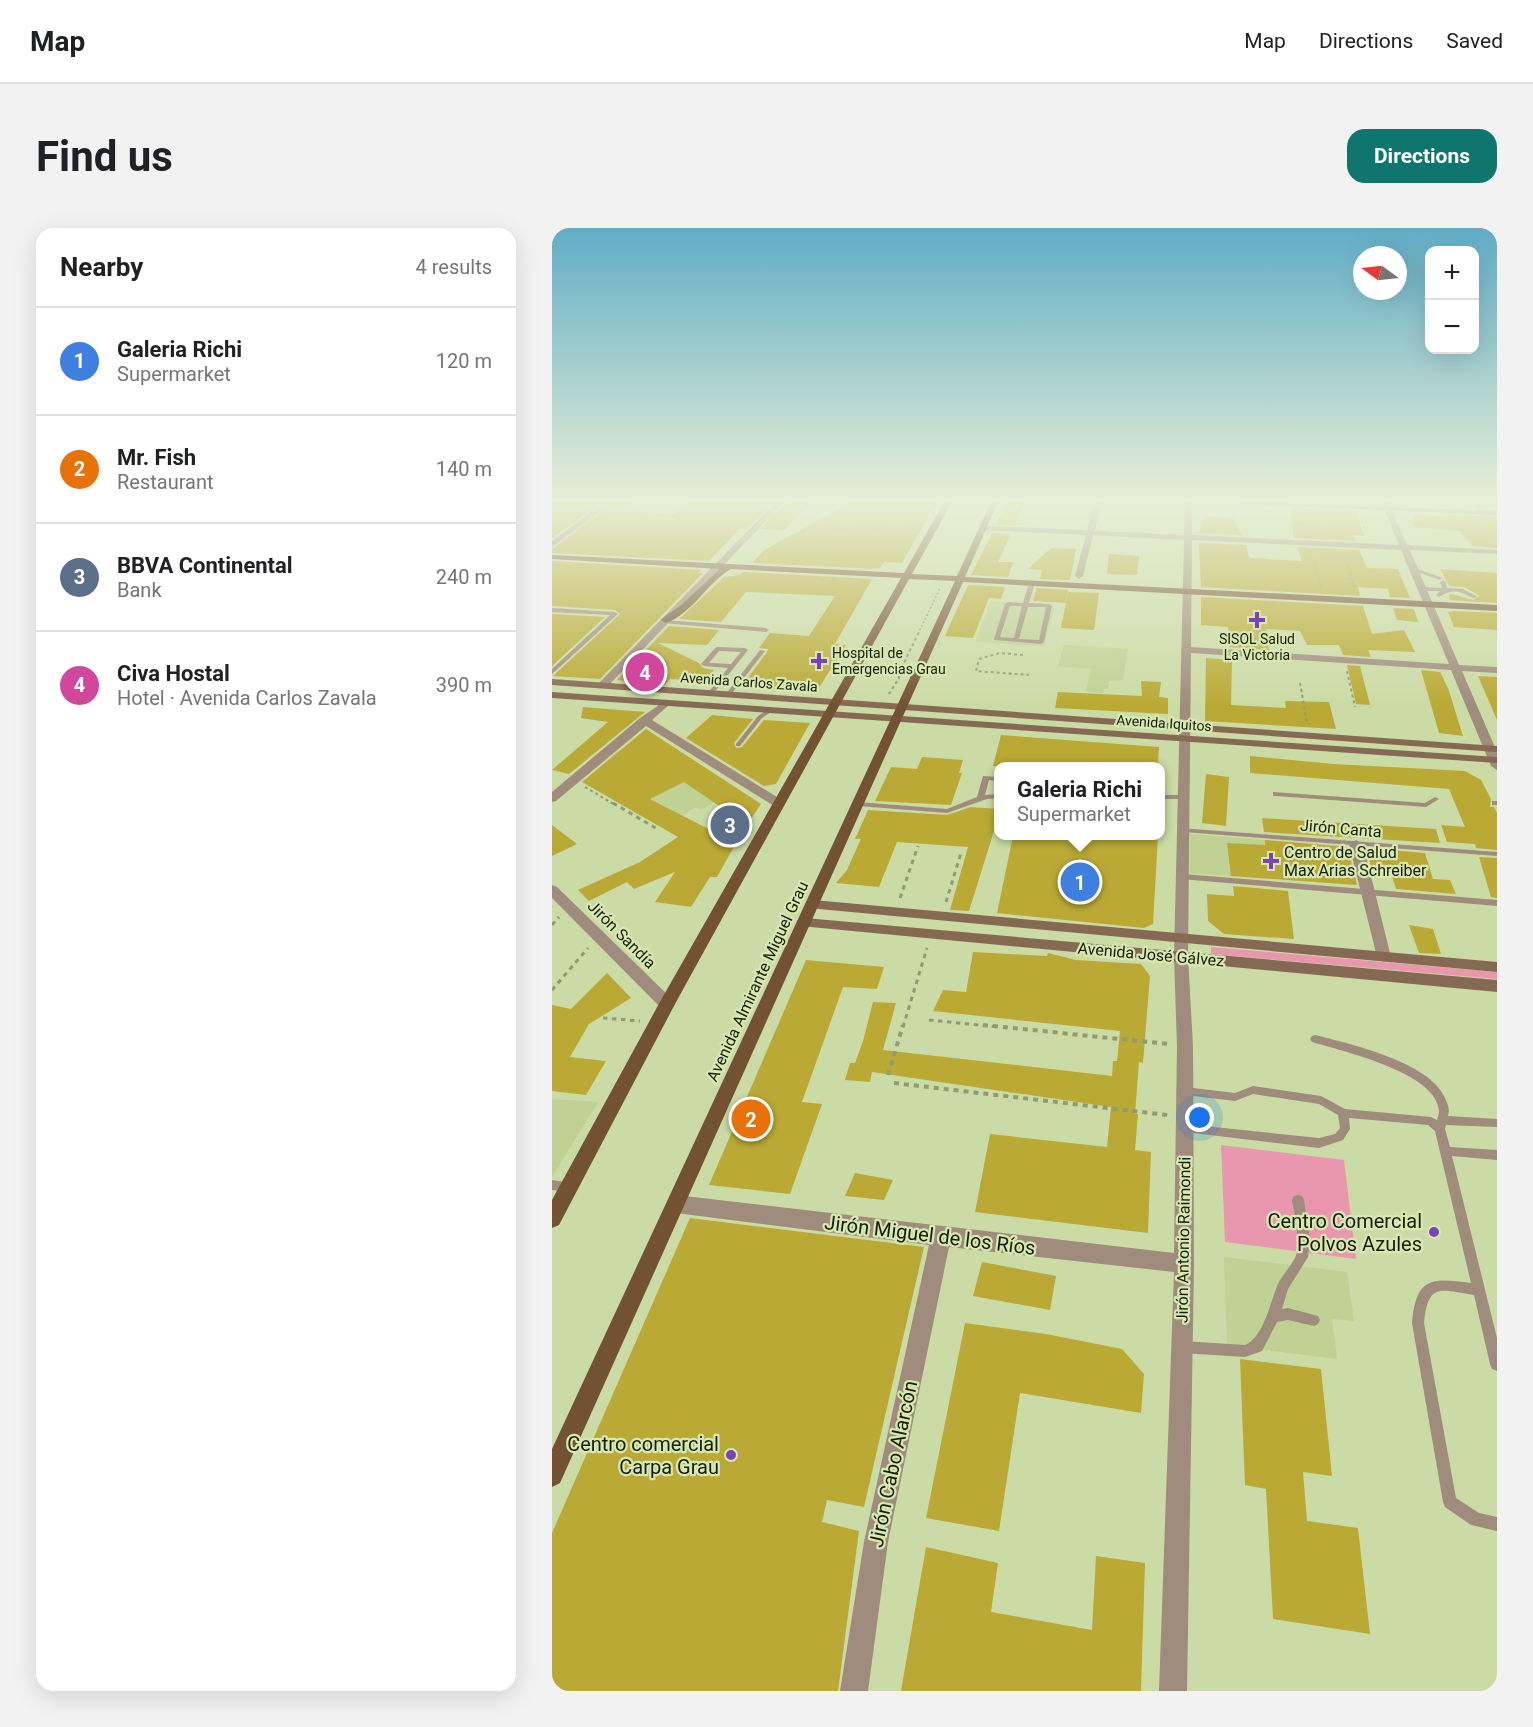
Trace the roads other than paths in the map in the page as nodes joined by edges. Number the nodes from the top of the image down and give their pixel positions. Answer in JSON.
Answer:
{"nodes":[{"id":1,"x":714,"y":570,"type":"edge"},
{"id":2,"x":723,"y":570,"type":"edge"},
{"id":3,"x":860,"y":570,"type":"edge"},
{"id":4,"x":891,"y":570,"type":"edge"},
{"id":5,"x":964,"y":570,"type":"edge"},
{"id":6,"x":1080,"y":570,"type":"edge"},
{"id":7,"x":1187,"y":570,"type":"edge"},
{"id":8,"x":1416,"y":570,"type":"joint"},
{"id":9,"x":912,"y":572,"type":"junction"},
{"id":10,"x":962,"y":574,"type":"junction"},
{"id":11,"x":1079,"y":576,"type":"junction"},
{"id":12,"x":1032,"y":582,"type":"junction"},
{"id":13,"x":1187,"y":586,"type":"junction"},
{"id":14,"x":1442,"y":592,"type":"junction"},
{"id":15,"x":1426,"y":596,"type":"junction"},
{"id":16,"x":1497,"y":598,"type":"edge"},
{"id":17,"x":1026,"y":605,"type":"junction"},
{"id":18,"x":1497,"y":608,"type":"edge"},
{"id":19,"x":552,"y":610,"type":"edge"},
{"id":20,"x":665,"y":621,"type":"junction"},
{"id":21,"x":765,"y":630,"type":"dead end"},
{"id":22,"x":1016,"y":640,"type":"junction"},
{"id":23,"x":1186,"y":650,"type":"junction"},
{"id":24,"x":762,"y":651,"type":"dead end"},
{"id":25,"x":732,"y":666,"type":"junction"},
{"id":26,"x":1456,"y":667,"type":"junction"},
{"id":27,"x":1497,"y":670,"type":"edge"},
{"id":28,"x":552,"y":672,"type":"edge"},
{"id":29,"x":552,"y":682,"type":"edge"},
{"id":30,"x":602,"y":686,"type":"junction"},
{"id":31,"x":710,"y":694,"type":"junction"},
{"id":32,"x":552,"y":695,"type":"edge"},
{"id":33,"x":727,"y":696,"type":"junction"},
{"id":34,"x":665,"y":704,"type":"junction"},
{"id":35,"x":700,"y":706,"type":"junction"},
{"id":36,"x":836,"y":710,"type":"junction"},
{"id":37,"x":769,"y":711,"type":"junction"},
{"id":38,"x":893,"y":714,"type":"junction"},
{"id":39,"x":644,"y":720,"type":"junction"},
{"id":40,"x":1185,"y":733,"type":"junction"},
{"id":41,"x":738,"y":745,"type":"dead end"},
{"id":42,"x":1495,"y":757,"type":"edge"},
{"id":43,"x":994,"y":779,"type":"edge"},
{"id":44,"x":1276,"y":794,"type":"dead end"},
{"id":45,"x":994,"y":797,"type":"edge"},
{"id":46,"x":1165,"y":797,"type":"edge"},
{"id":47,"x":1184,"y":797,"type":"junction"},
{"id":48,"x":552,"y":798,"type":"edge"},
{"id":49,"x":981,"y":798,"type":"junction"},
{"id":50,"x":1435,"y":799,"type":"dead end"},
{"id":51,"x":778,"y":803,"type":"junction"},
{"id":52,"x":858,"y":804,"type":"junction"},
{"id":53,"x":1183,"y":830,"type":"junction"},
{"id":54,"x":1356,"y":844,"type":"junction"},
{"id":55,"x":1497,"y":854,"type":"edge"},
{"id":56,"x":1183,"y":877,"type":"junction"},
{"id":57,"x":552,"y":890,"type":"edge"},
{"id":58,"x":1368,"y":893,"type":"junction"},
{"id":59,"x":1497,"y":903,"type":"edge"},
{"id":60,"x":809,"y":914,"type":"junction"},
{"id":61,"x":1182,"y":948,"type":"junction"},
{"id":62,"x":1384,"y":957,"type":"junction"},
{"id":63,"x":1497,"y":967,"type":"edge"},
{"id":64,"x":1497,"y":986,"type":"edge"},
{"id":65,"x":667,"y":1004,"type":"junction"},
{"id":66,"x":1315,"y":1038,"type":"dead end"},
{"id":67,"x":1185,"y":1091,"type":"junction"},
{"id":68,"x":1343,"y":1113,"type":"junction"},
{"id":69,"x":1185,"y":1122,"type":"junction"},
{"id":70,"x":1497,"y":1123,"type":"edge"},
{"id":71,"x":1442,"y":1124,"type":"junction"},
{"id":72,"x":1445,"y":1151,"type":"junction"},
{"id":73,"x":1497,"y":1155,"type":"edge"},
{"id":74,"x":552,"y":1185,"type":"edge"},
{"id":75,"x":569,"y":1187,"type":"junction"},
{"id":76,"x":1298,"y":1200,"type":"dead end"},
{"id":77,"x":676,"y":1204,"type":"junction"},
{"id":78,"x":552,"y":1219,"type":"edge"},
{"id":79,"x":941,"y":1238,"type":"junction"},
{"id":80,"x":1184,"y":1264,"type":"junction"},
{"id":81,"x":1479,"y":1290,"type":"junction"},
{"id":82,"x":1274,"y":1316,"type":"junction"},
{"id":83,"x":1314,"y":1320,"type":"dead end"},
{"id":84,"x":1182,"y":1347,"type":"junction"},
{"id":85,"x":1497,"y":1364,"type":"edge"},
{"id":86,"x":552,"y":1475,"type":"edge"},
{"id":87,"x":1497,"y":1524,"type":"edge"},
{"id":88,"x":854,"y":1691,"type":"edge"},
{"id":89,"x":1173,"y":1691,"type":"edge"}],
"edges":[{"from":1,"to":20,"type":"street"},
{"from":2,"to":20,"type":"main road"},
{"from":3,"to":9,"type":"main road"},
{"from":4,"to":9,"type":"main road"},
{"from":5,"to":10,"type":"main road","name":"Avenida Almirante Miguel Grau"},
{"from":6,"to":11,"type":"street"},
{"from":7,"to":13,"type":"street","name":"Jirón Antonio Raimondi"},
{"from":8,"to":14,"type":"lane"},
{"from":8,"to":15,"type":"street"},
{"from":9,"to":10,"type":"main road"},
{"from":9,"to":36,"type":"main road"},
{"from":10,"to":11,"type":"main road"},
{"from":10,"to":12,"type":"main road"},
{"from":10,"to":38,"type":"main road","name":"Avenida Almirante Miguel Grau"},
{"from":11,"to":13,"type":"main road"},
{"from":12,"to":13,"type":"main road"},
{"from":12,"to":17,"type":"lane"},
{"from":13,"to":15,"type":"main road"},
{"from":13,"to":15,"type":"main road"},
{"from":13,"to":23,"type":"street","name":"Jirón Antonio Raimondi"},
{"from":14,"to":15,"type":"main road"},
{"from":14,"to":16,"type":"main road"},
{"from":15,"to":18,"type":"main road"},
{"from":15,"to":26,"type":"street"},
{"from":17,"to":22,"type":"lane"},
{"from":17,"to":22,"type":"lane"},
{"from":17,"to":22,"type":"lane"},
{"from":19,"to":28,"type":"lane"},
{"from":20,"to":21,"type":"lane"},
{"from":20,"to":30,"type":"street"},
{"from":23,"to":26,"type":"street"},
{"from":23,"to":40,"type":"street","name":"Jirón Antonio Raimondi"},
{"from":24,"to":33,"type":"lane"},
{"from":25,"to":25,"type":"lane"},
{"from":25,"to":31,"type":"lane"},
{"from":26,"to":27,"type":"street"},
{"from":26,"to":42,"type":"street"},
{"from":29,"to":30,"type":"main road","name":"Avenida Carlos Zavala"},
{"from":30,"to":31,"type":"main road","name":"Avenida Carlos Zavala"},
{"from":31,"to":33,"type":"main road","name":"Avenida Carlos Zavala"},
{"from":31,"to":35,"type":"main road"},
{"from":32,"to":34,"type":"main road","name":"Avenida Carlos Zavala"},
{"from":33,"to":36,"type":"main road","name":"Avenida Carlos Zavala"},
{"from":34,"to":35,"type":"main road","name":"Avenida Carlos Zavala"},
{"from":34,"to":39,"type":"street"},
{"from":35,"to":37,"type":"main road","name":"Avenida Carlos Zavala"},
{"from":36,"to":37,"type":"main road","name":"Avenida Carlos Zavala"},
{"from":36,"to":38,"type":"main road","name":"Avenida Iquitos"},
{"from":36,"to":51,"type":"main road"},
{"from":37,"to":41,"type":"lane"},
{"from":38,"to":40,"type":"main road","name":"Avenida Iquitos"},
{"from":38,"to":52,"type":"main road","name":"Avenida Almirante Miguel Grau"},
{"from":39,"to":48,"type":"street"},
{"from":39,"to":51,"type":"street"},
{"from":40,"to":42,"type":"main road","name":"Avenida Iquitos"},
{"from":40,"to":42,"type":"main road","name":"Avenida Iquitos"},
{"from":40,"to":47,"type":"street","name":"Jirón Antonio Raimondi"},
{"from":43,"to":49,"type":"lane"},
{"from":44,"to":50,"type":"lane"},
{"from":45,"to":49,"type":"lane"},
{"from":46,"to":47,"type":"lane"},
{"from":47,"to":53,"type":"street","name":"Jirón Antonio Raimondi"},
{"from":49,"to":52,"type":"lane"},
{"from":51,"to":65,"type":"main road"},
{"from":52,"to":60,"type":"main road","name":"Avenida Almirante Miguel Grau"},
{"from":53,"to":54,"type":"lane","name":"Jirón Canta"},
{"from":53,"to":56,"type":"street","name":"Jirón Antonio Raimondi"},
{"from":54,"to":55,"type":"lane","name":"Jirón Canta"},
{"from":54,"to":58,"type":"street"},
{"from":56,"to":58,"type":"lane"},
{"from":56,"to":61,"type":"street","name":"Jirón Antonio Raimondi"},
{"from":57,"to":65,"type":"street","name":"Jirón Sandía"},
{"from":58,"to":59,"type":"lane"},
{"from":58,"to":62,"type":"street"},
{"from":60,"to":61,"type":"main road","name":"Avenida José Gálvez"},
{"from":60,"to":61,"type":"main road","name":"Avenida José Gálvez"},
{"from":60,"to":77,"type":"main road","name":"Avenida Almirante Miguel Grau"},
{"from":61,"to":62,"type":"main road","name":"Avenida José Gálvez"},
{"from":61,"to":64,"type":"main road","name":"Avenida José Gálvez"},
{"from":61,"to":67,"type":"street","name":"Jirón Antonio Raimondi"},
{"from":62,"to":63,"type":"main road","name":"Avenida José Gálvez"},
{"from":65,"to":75,"type":"main road"},
{"from":66,"to":71,"type":"lane"},
{"from":67,"to":68,"type":"lane"},
{"from":67,"to":69,"type":"street","name":"Jirón Antonio Raimondi"},
{"from":68,"to":69,"type":"lane"},
{"from":68,"to":71,"type":"lane"},
{"from":69,"to":80,"type":"street","name":"Jirón Antonio Raimondi"},
{"from":70,"to":71,"type":"lane"},
{"from":71,"to":72,"type":"lane"},
{"from":72,"to":73,"type":"lane"},
{"from":72,"to":81,"type":"lane"},
{"from":74,"to":75,"type":"lane"},
{"from":75,"to":78,"type":"main road"},
{"from":76,"to":82,"type":"lane"},
{"from":77,"to":79,"type":"street","name":"Jirón Miguel de los Ríos"},
{"from":77,"to":86,"type":"main road","name":"Avenida Almirante Miguel Grau"},
{"from":79,"to":80,"type":"street","name":"Jirón Miguel de los Ríos"},
{"from":79,"to":88,"type":"street","name":"Jirón Cabo Alarcón"},
{"from":80,"to":84,"type":"street","name":"Jirón Antonio Raimondi"},
{"from":81,"to":85,"type":"lane"},
{"from":81,"to":87,"type":"lane"},
{"from":82,"to":83,"type":"lane"},
{"from":82,"to":84,"type":"lane"},
{"from":84,"to":89,"type":"street","name":"Jirón Antonio Raimondi"}]}
